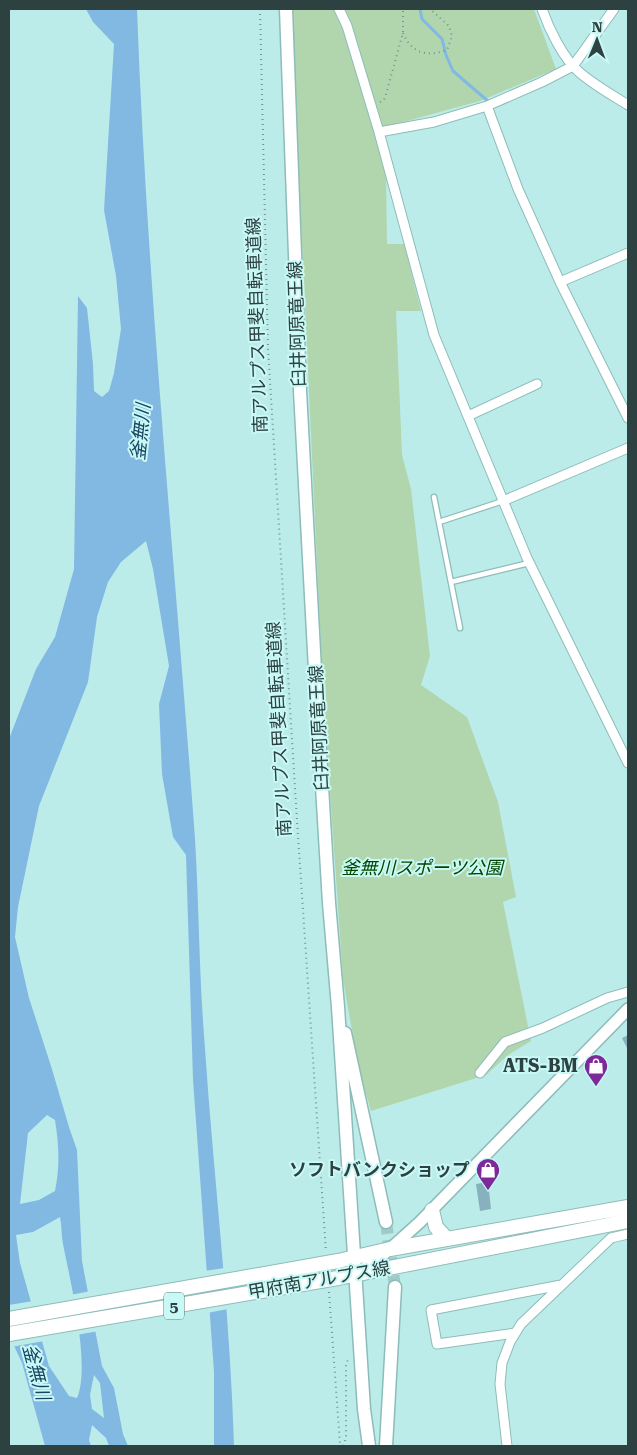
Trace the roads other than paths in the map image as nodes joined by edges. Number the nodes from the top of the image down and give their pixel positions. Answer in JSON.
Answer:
{"nodes":[{"id":1,"x":286,"y":9,"type":"edge"},
{"id":2,"x":339,"y":9,"type":"edge"},
{"id":3,"x":542,"y":9,"type":"edge"},
{"id":4,"x":614,"y":9,"type":"edge"},
{"id":5,"x":573,"y":66,"type":"junction"},
{"id":6,"x":628,"y":105,"type":"edge"},
{"id":7,"x":487,"y":106,"type":"junction"},
{"id":8,"x":379,"y":132,"type":"junction"},
{"id":9,"x":628,"y":253,"type":"edge"},
{"id":10,"x":560,"y":282,"type":"junction"},
{"id":11,"x":537,"y":384,"type":"dead end"},
{"id":12,"x":468,"y":416,"type":"junction"},
{"id":13,"x":628,"y":418,"type":"edge"},
{"id":14,"x":628,"y":448,"type":"edge"},
{"id":15,"x":434,"y":498,"type":"dead end"},
{"id":16,"x":503,"y":500,"type":"junction"},
{"id":17,"x":439,"y":522,"type":"junction"},
{"id":18,"x":529,"y":563,"type":"junction"},
{"id":19,"x":451,"y":582,"type":"junction"},
{"id":20,"x":460,"y":628,"type":"dead end"},
{"id":21,"x":628,"y":763,"type":"edge"},
{"id":22,"x":628,"y":992,"type":"edge"},
{"id":23,"x":338,"y":1007,"type":"junction"},
{"id":24,"x":628,"y":1009,"type":"edge"},
{"id":25,"x":480,"y":1073,"type":"dead end"},
{"id":26,"x":628,"y":1207,"type":"edge"},
{"id":27,"x":432,"y":1210,"type":"junction"},
{"id":28,"x":628,"y":1221,"type":"edge"},
{"id":29,"x":386,"y":1222,"type":"tunnel mouth"},
{"id":30,"x":628,"y":1234,"type":"edge"},
{"id":31,"x":447,"y":1240,"type":"junction"},
{"id":32,"x":390,"y":1249,"type":"junction"},
{"id":33,"x":354,"y":1257,"type":"junction"},
{"id":34,"x":355,"y":1275,"type":"junction"},
{"id":35,"x":561,"y":1285,"type":"junction"},
{"id":36,"x":395,"y":1286,"type":"tunnel mouth"},
{"id":37,"x":9,"y":1319,"type":"edge"},
{"id":38,"x":516,"y":1333,"type":"junction"},
{"id":39,"x":9,"y":1334,"type":"edge"},
{"id":40,"x":369,"y":1446,"type":"edge"},
{"id":41,"x":386,"y":1446,"type":"edge"},
{"id":42,"x":507,"y":1446,"type":"edge"}],
"edges":[{"from":1,"to":23,"type":"main road","name":"臼井阿原竜王線"},
{"from":2,"to":8,"type":"street"},
{"from":3,"to":5,"type":"street"},
{"from":4,"to":5,"type":"street"},
{"from":5,"to":6,"type":"street"},
{"from":5,"to":7,"type":"street"},
{"from":7,"to":8,"type":"street"},
{"from":7,"to":10,"type":"street"},
{"from":8,"to":12,"type":"street"},
{"from":9,"to":10,"type":"street"},
{"from":10,"to":13,"type":"street"},
{"from":11,"to":12,"type":"street"},
{"from":12,"to":16,"type":"street"},
{"from":14,"to":16,"type":"street"},
{"from":15,"to":17,"type":"lane"},
{"from":16,"to":17,"type":"lane"},
{"from":16,"to":18,"type":"street"},
{"from":17,"to":19,"type":"lane"},
{"from":18,"to":19,"type":"lane"},
{"from":18,"to":21,"type":"street"},
{"from":19,"to":20,"type":"lane"},
{"from":22,"to":25,"type":"street"},
{"from":23,"to":29,"type":"main road"},
{"from":23,"to":33,"type":"main road","name":"臼井阿原竜王線"},
{"from":24,"to":27,"type":"street"},
{"from":26,"to":31,"type":"main road","name":"甲府南アルプス線","number":"5"},
{"from":27,"to":31,"type":"main road"},
{"from":27,"to":32,"type":"street"},
{"from":28,"to":34,"type":"main road","name":"甲府南アルプス線","number":"5"},
{"from":30,"to":35,"type":"street"},
{"from":31,"to":32,"type":"main road","name":"甲府南アルプス線","number":"5"},
{"from":32,"to":33,"type":"main road","name":"甲府南アルプス線","number":"5"},
{"from":32,"to":34,"type":"street"},
{"from":33,"to":34,"type":"main road","name":"臼井阿原竜王線"},
{"from":33,"to":37,"type":"main road","name":"甲府南アルプス線","number":"5","bridge":true},
{"from":34,"to":39,"type":"main road","name":"甲府南アルプス線","number":"5","bridge":true},
{"from":34,"to":40,"type":"main road","name":"臼井阿原竜王線"},
{"from":35,"to":38,"type":"street"},
{"from":35,"to":38,"type":"street"},
{"from":36,"to":41,"type":"main road"},
{"from":38,"to":42,"type":"street"}]}
